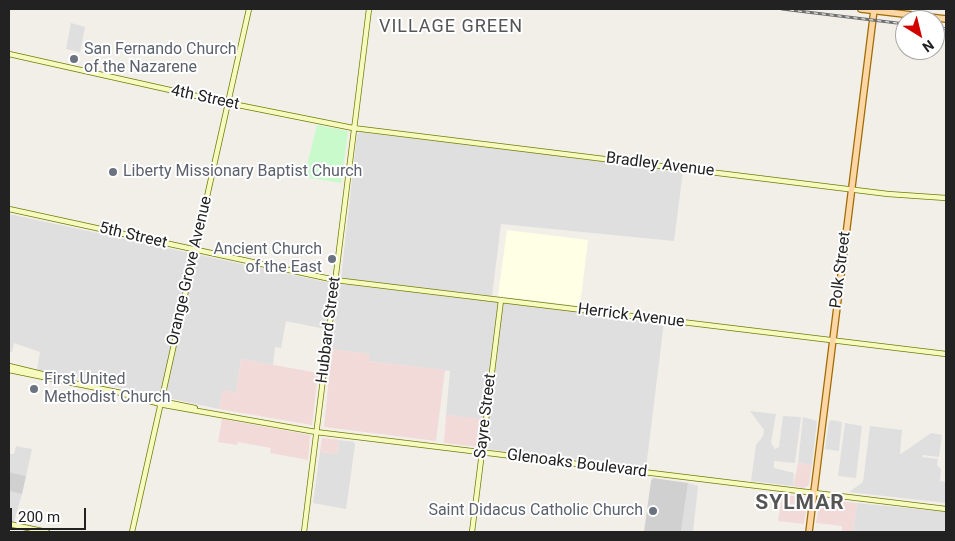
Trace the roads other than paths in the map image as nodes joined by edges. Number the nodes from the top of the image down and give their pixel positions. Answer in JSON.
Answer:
{"nodes":[{"id":1,"x":249,"y":9,"type":"edge"},
{"id":2,"x":369,"y":9,"type":"edge"},
{"id":3,"x":861,"y":9,"type":"edge"},
{"id":4,"x":874,"y":10,"type":"edge"},
{"id":5,"x":946,"y":19,"type":"edge"},
{"id":6,"x":9,"y":54,"type":"edge"},
{"id":7,"x":228,"y":104,"type":"junction"},
{"id":8,"x":353,"y":128,"type":"junction"},
{"id":9,"x":373,"y":130,"type":"joint"},
{"id":10,"x":851,"y":189,"type":"junction"},
{"id":11,"x":946,"y":198,"type":"edge"},
{"id":12,"x":9,"y":209,"type":"edge"},
{"id":13,"x":195,"y":250,"type":"junction"},
{"id":14,"x":315,"y":276,"type":"joint"},
{"id":15,"x":335,"y":280,"type":"junction"},
{"id":16,"x":501,"y":300,"type":"junction"},
{"id":17,"x":832,"y":340,"type":"junction"},
{"id":18,"x":946,"y":354,"type":"edge"},
{"id":19,"x":9,"y":366,"type":"edge"},
{"id":20,"x":9,"y":370,"type":"edge"},
{"id":21,"x":50,"y":377,"type":"junction"},
{"id":22,"x":161,"y":402,"type":"junction"},
{"id":23,"x":316,"y":432,"type":"junction"},
{"id":24,"x":482,"y":452,"type":"junction"},
{"id":25,"x":814,"y":493,"type":"junction"},
{"id":26,"x":946,"y":508,"type":"edge"},
{"id":27,"x":9,"y":524,"type":"edge"},
{"id":28,"x":47,"y":532,"type":"edge"},
{"id":29,"x":132,"y":532,"type":"edge"},
{"id":30,"x":304,"y":532,"type":"edge"},
{"id":31,"x":472,"y":532,"type":"edge"},
{"id":32,"x":809,"y":532,"type":"edge"}],
"edges":[{"from":1,"to":7,"type":"street","name":"Orange Grove Avenue"},
{"from":2,"to":8,"type":"street","name":"Hubbard Street"},
{"from":3,"to":4,"type":"main road"},
{"from":4,"to":5,"type":"main road"},
{"from":4,"to":10,"type":"main road","name":"Polk Street"},
{"from":6,"to":7,"type":"street","name":"4th Street"},
{"from":7,"to":8,"type":"street","name":"4th Street"},
{"from":7,"to":13,"type":"street","name":"Orange Grove Avenue"},
{"from":8,"to":9,"type":"street","name":"4th Street"},
{"from":8,"to":15,"type":"street","name":"Hubbard Street"},
{"from":9,"to":10,"type":"street","name":"Bradley Avenue"},
{"from":10,"to":11,"type":"street","name":"Bradley Avenue"},
{"from":10,"to":17,"type":"main road","name":"Polk Street"},
{"from":12,"to":13,"type":"street","name":"5th Street"},
{"from":13,"to":14,"type":"street","name":"5th Street"},
{"from":13,"to":22,"type":"street","name":"Orange Grove Avenue"},
{"from":14,"to":15,"type":"street","name":"Herrick Avenue"},
{"from":15,"to":16,"type":"street","name":"Herrick Avenue"},
{"from":15,"to":23,"type":"street","name":"Hubbard Street"},
{"from":16,"to":17,"type":"street","name":"Herrick Avenue"},
{"from":16,"to":24,"type":"street","name":"Sayre Street"},
{"from":17,"to":18,"type":"street","name":"Herrick Avenue"},
{"from":17,"to":25,"type":"main road","name":"Polk Street"},
{"from":19,"to":21,"type":"street","name":"Glenoaks Boulevard"},
{"from":20,"to":21,"type":"street","name":"Glenoaks Boulevard"},
{"from":21,"to":22,"type":"street","name":"Glenoaks Boulevard"},
{"from":22,"to":23,"type":"street","name":"Glenoaks Boulevard"},
{"from":22,"to":29,"type":"street","name":"Orange Grove Avenue"},
{"from":23,"to":24,"type":"street","name":"Glenoaks Boulevard"},
{"from":23,"to":30,"type":"street","name":"Hubbard Street"},
{"from":24,"to":25,"type":"street","name":"Glenoaks Boulevard"},
{"from":24,"to":31,"type":"street","name":"Sayre Street"},
{"from":25,"to":26,"type":"street","name":"Glenoaks Boulevard"},
{"from":25,"to":32,"type":"main road","name":"Polk Street"},
{"from":27,"to":28,"type":"street"}]}
